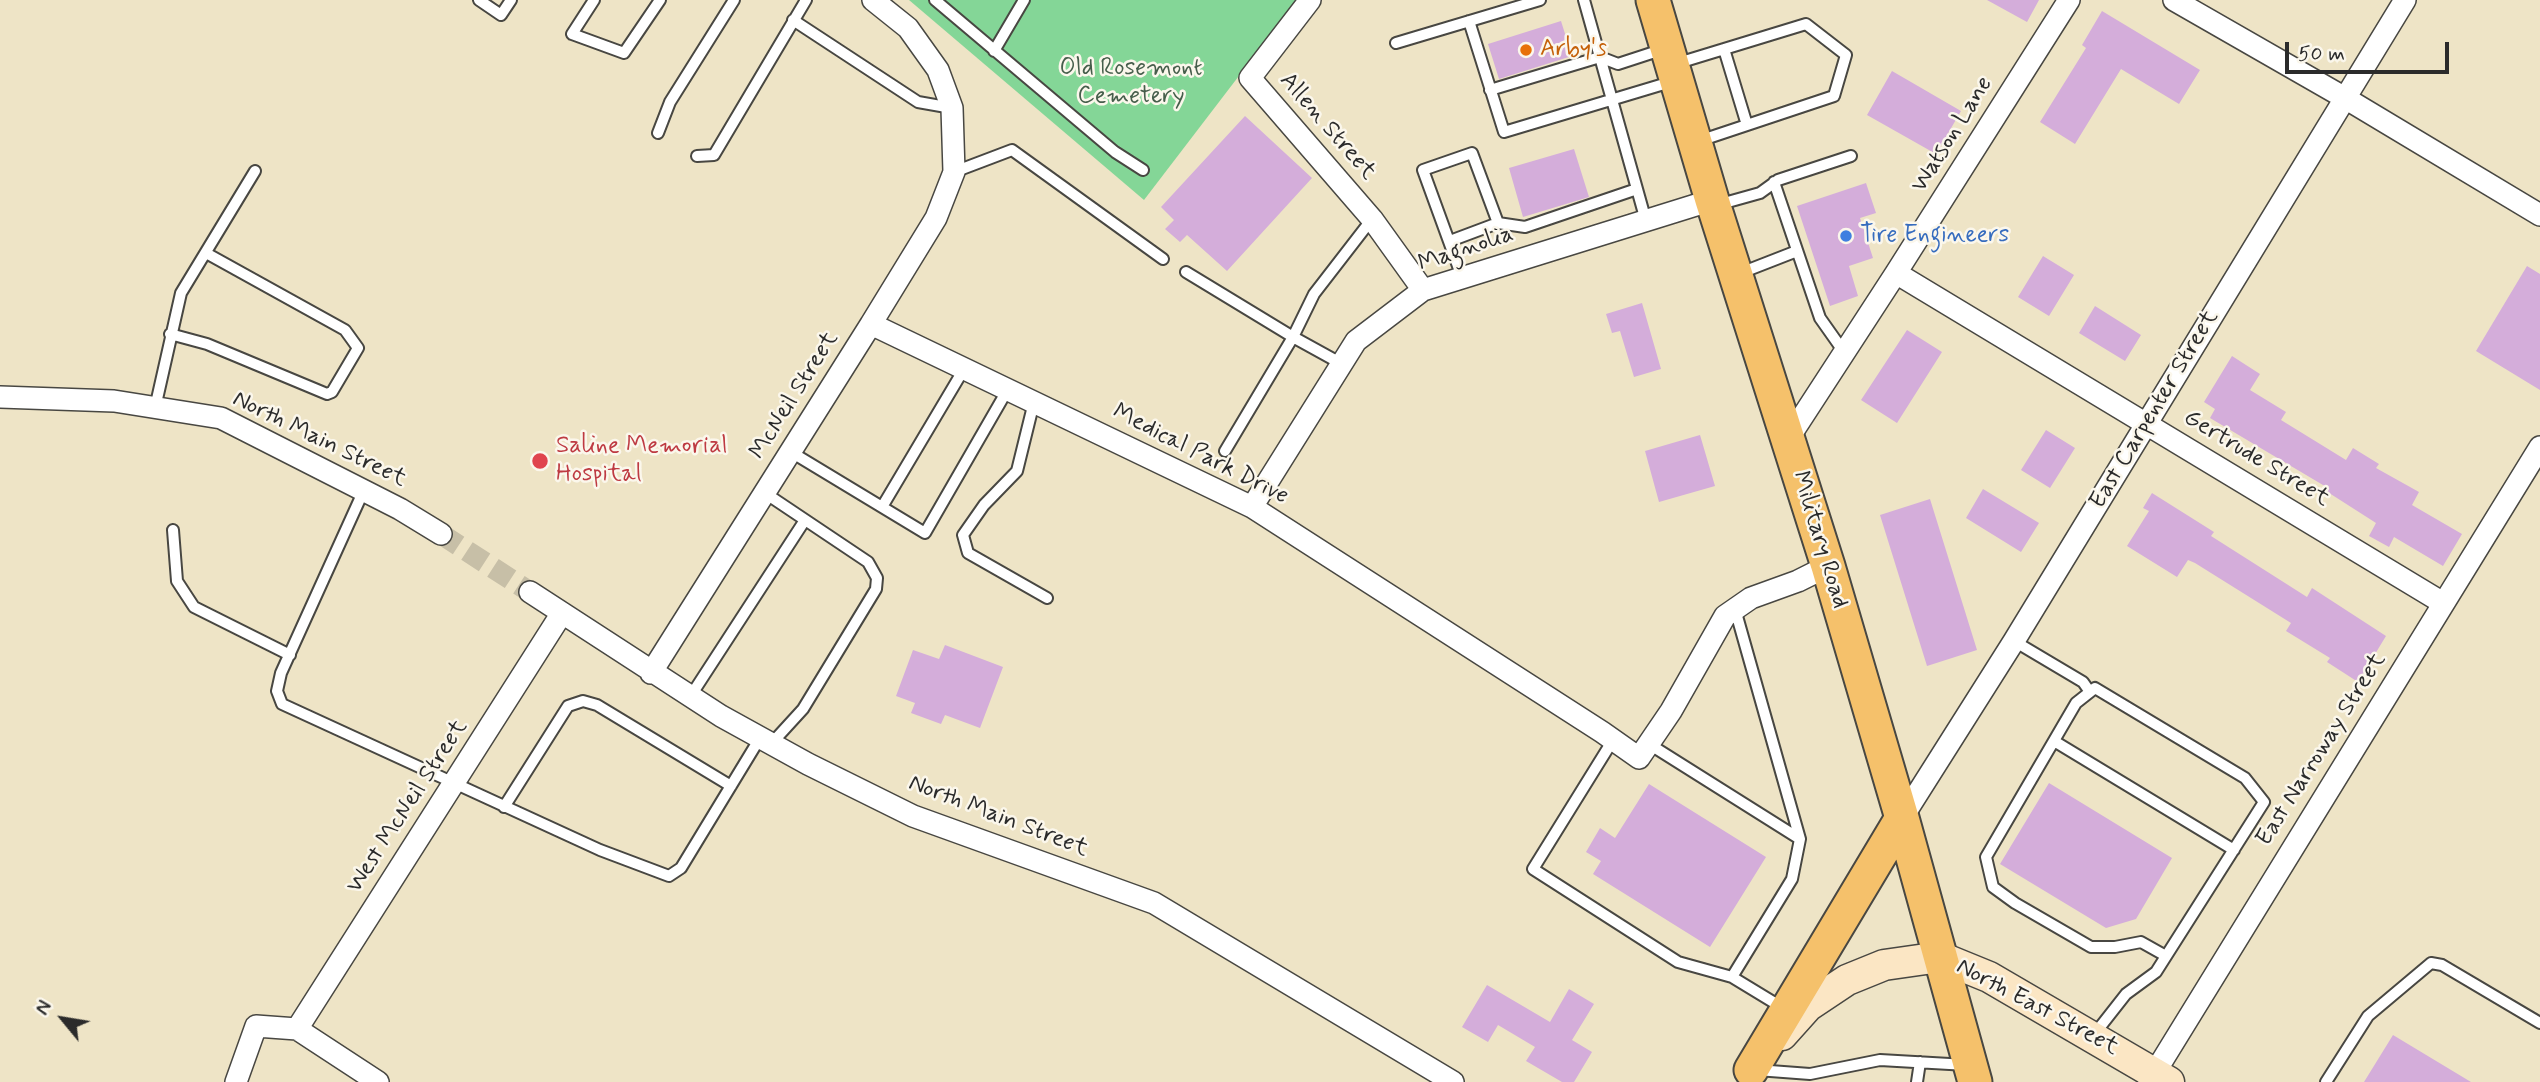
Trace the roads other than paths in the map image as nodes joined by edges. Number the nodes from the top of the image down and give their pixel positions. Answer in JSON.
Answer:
{"nodes":[{"id":1,"x":479,"y":0,"type":"edge"},
{"id":2,"x":511,"y":0,"type":"edge"},
{"id":3,"x":594,"y":0,"type":"edge"},
{"id":4,"x":660,"y":0,"type":"edge"},
{"id":5,"x":734,"y":0,"type":"edge"},
{"id":6,"x":806,"y":0,"type":"edge"},
{"id":7,"x":873,"y":0,"type":"edge"},
{"id":8,"x":935,"y":0,"type":"edge"},
{"id":9,"x":1024,"y":0,"type":"edge"},
{"id":10,"x":1310,"y":0,"type":"edge"},
{"id":11,"x":1539,"y":0,"type":"edge"},
{"id":12,"x":1584,"y":0,"type":"edge"},
{"id":13,"x":1653,"y":0,"type":"edge"},
{"id":14,"x":2069,"y":0,"type":"edge"},
{"id":15,"x":2174,"y":0,"type":"edge"},
{"id":16,"x":2405,"y":0,"type":"edge"},
{"id":17,"x":793,"y":20,"type":"junction"},
{"id":18,"x":1469,"y":21,"type":"junction"},
{"id":19,"x":1396,"y":43,"type":"dead end"},
{"id":20,"x":1724,"y":49,"type":"junction"},
{"id":21,"x":994,"y":51,"type":"junction"},
{"id":22,"x":1600,"y":57,"type":"junction"},
{"id":23,"x":1672,"y":64,"type":"junction"},
{"id":24,"x":1490,"y":90,"type":"junction"},
{"id":25,"x":2345,"y":98,"type":"junction"},
{"id":26,"x":1612,"y":99,"type":"junction"},
{"id":27,"x":952,"y":108,"type":"junction"},
{"id":28,"x":1747,"y":125,"type":"junction"},
{"id":29,"x":659,"y":133,"type":"dead end"},
{"id":30,"x":1695,"y":142,"type":"junction"},
{"id":31,"x":697,"y":156,"type":"dead end"},
{"id":32,"x":1851,"y":156,"type":"dead end"},
{"id":33,"x":1143,"y":170,"type":"dead end"},
{"id":34,"x":255,"y":171,"type":"dead end"},
{"id":35,"x":954,"y":172,"type":"junction"},
{"id":36,"x":1774,"y":182,"type":"junction"},
{"id":37,"x":1637,"y":189,"type":"junction"},
{"id":38,"x":1713,"y":203,"type":"junction"},
{"id":39,"x":2540,"y":215,"type":"edge"},
{"id":40,"x":1372,"y":219,"type":"junction"},
{"id":41,"x":1646,"y":221,"type":"junction"},
{"id":42,"x":1498,"y":223,"type":"junction"},
{"id":43,"x":1450,"y":241,"type":"junction"},
{"id":44,"x":1797,"y":251,"type":"junction"},
{"id":45,"x":206,"y":253,"type":"junction"},
{"id":46,"x":1163,"y":259,"type":"dead end"},
{"id":47,"x":1186,"y":272,"type":"dead end"},
{"id":48,"x":1896,"y":273,"type":"junction"},
{"id":49,"x":1735,"y":275,"type":"junction"},
{"id":50,"x":1462,"y":276,"type":"junction"},
{"id":51,"x":1423,"y":290,"type":"junction"},
{"id":52,"x":871,"y":324,"type":"junction"},
{"id":53,"x":170,"y":334,"type":"junction"},
{"id":54,"x":1293,"y":337,"type":"junction"},
{"id":55,"x":1844,"y":352,"type":"junction"},
{"id":56,"x":1342,"y":364,"type":"junction"},
{"id":57,"x":964,"y":369,"type":"junction"},
{"id":58,"x":1008,"y":389,"type":"junction"},
{"id":59,"x":0,"y":397,"type":"edge"},
{"id":60,"x":1034,"y":402,"type":"junction"},
{"id":61,"x":155,"y":408,"type":"junction"},
{"id":62,"x":2147,"y":423,"type":"junction"},
{"id":63,"x":1788,"y":439,"type":"junction"},
{"id":64,"x":2540,"y":447,"type":"edge"},
{"id":65,"x":1225,"y":451,"type":"dead end"},
{"id":66,"x":790,"y":452,"type":"junction"},
{"id":67,"x":363,"y":490,"type":"junction"},
{"id":68,"x":765,"y":492,"type":"junction"},
{"id":69,"x":882,"y":507,"type":"junction"},
{"id":70,"x":1252,"y":507,"type":"junction"},
{"id":71,"x":805,"y":520,"type":"junction"},
{"id":72,"x":173,"y":530,"type":"dead end"},
{"id":73,"x":441,"y":534,"type":"tunnel mouth"},
{"id":74,"x":1828,"y":566,"type":"junction"},
{"id":75,"x":530,"y":592,"type":"tunnel mouth"},
{"id":76,"x":1047,"y":598,"type":"dead end"},
{"id":77,"x":2443,"y":603,"type":"junction"},
{"id":78,"x":1735,"y":609,"type":"junction"},
{"id":79,"x":562,"y":613,"type":"junction"},
{"id":80,"x":2014,"y":641,"type":"junction"},
{"id":81,"x":289,"y":655,"type":"junction"},
{"id":82,"x":651,"y":673,"type":"junction"},
{"id":83,"x":2090,"y":692,"type":"junction"},
{"id":84,"x":691,"y":697,"type":"junction"},
{"id":85,"x":1613,"y":740,"type":"junction"},
{"id":86,"x":766,"y":741,"type":"junction"},
{"id":87,"x":2054,"y":741,"type":"junction"},
{"id":88,"x":1649,"y":744,"type":"junction"},
{"id":89,"x":454,"y":785,"type":"junction"},
{"id":90,"x":731,"y":786,"type":"junction"},
{"id":91,"x":504,"y":807,"type":"junction"},
{"id":92,"x":1902,"y":818,"type":"junction"},
{"id":93,"x":1800,"y":839,"type":"junction"},
{"id":94,"x":2234,"y":850,"type":"junction"},
{"id":95,"x":2166,"y":956,"type":"junction"},
{"id":96,"x":1940,"y":957,"type":"junction"},
{"id":97,"x":1731,"y":978,"type":"junction"},
{"id":98,"x":1787,"y":1011,"type":"junction"},
{"id":99,"x":2540,"y":1023,"type":"edge"},
{"id":100,"x":297,"y":1029,"type":"junction"},
{"id":101,"x":2094,"y":1036,"type":"junction"},
{"id":102,"x":1920,"y":1062,"type":"junction"},
{"id":103,"x":1972,"y":1074,"type":"edge"},
{"id":104,"x":1747,"y":1076,"type":"edge"},
{"id":105,"x":1808,"y":1078,"type":"edge"},
{"id":106,"x":2158,"y":1079,"type":"edge"},
{"id":107,"x":236,"y":1082,"type":"edge"},
{"id":108,"x":378,"y":1082,"type":"edge"},
{"id":109,"x":1453,"y":1082,"type":"edge"},
{"id":110,"x":1917,"y":1082,"type":"edge"},
{"id":111,"x":2326,"y":1082,"type":"edge"}],
"edges":[{"from":1,"to":2,"type":"lane"},
{"from":3,"to":4,"type":"lane"},
{"from":5,"to":29,"type":"lane"},
{"from":6,"to":17,"type":"lane"},
{"from":7,"to":27,"type":"street"},
{"from":8,"to":21,"type":"lane"},
{"from":9,"to":21,"type":"lane"},
{"from":10,"to":40,"type":"street","name":"Allen Street"},
{"from":11,"to":18,"type":"lane"},
{"from":12,"to":22,"type":"lane"},
{"from":13,"to":23,"type":"main road","name":"Military Road"},
{"from":14,"to":48,"type":"street","name":"Watson Lane"},
{"from":15,"to":25,"type":"street"},
{"from":16,"to":25,"type":"street","name":"East Carpenter Street"},
{"from":17,"to":27,"type":"lane"},
{"from":17,"to":31,"type":"lane"},
{"from":18,"to":19,"type":"lane"},
{"from":18,"to":24,"type":"lane"},
{"from":20,"to":23,"type":"lane"},
{"from":20,"to":28,"type":"lane"},
{"from":20,"to":28,"type":"lane"},
{"from":21,"to":33,"type":"lane"},
{"from":22,"to":23,"type":"lane"},
{"from":22,"to":24,"type":"lane"},
{"from":22,"to":26,"type":"lane"},
{"from":23,"to":26,"type":"lane"},
{"from":23,"to":30,"type":"main road","name":"Military Road"},
{"from":24,"to":26,"type":"lane"},
{"from":25,"to":39,"type":"street"},
{"from":25,"to":62,"type":"street","name":"East Carpenter Street"},
{"from":26,"to":37,"type":"lane"},
{"from":27,"to":35,"type":"street"},
{"from":28,"to":30,"type":"lane"},
{"from":30,"to":38,"type":"main road","name":"Military Road"},
{"from":32,"to":36,"type":"lane"},
{"from":34,"to":45,"type":"lane"},
{"from":35,"to":46,"type":"lane"},
{"from":35,"to":52,"type":"street"},
{"from":36,"to":38,"type":"lane"},
{"from":36,"to":44,"type":"lane"},
{"from":37,"to":41,"type":"lane"},
{"from":37,"to":42,"type":"lane"},
{"from":38,"to":41,"type":"street","name":"Magnolia"},
{"from":38,"to":49,"type":"main road","name":"Military Road"},
{"from":40,"to":51,"type":"street","name":"Allen Street"},
{"from":40,"to":54,"type":"lane"},
{"from":41,"to":50,"type":"street","name":"Magnolia"},
{"from":42,"to":43,"type":"lane"},
{"from":42,"to":43,"type":"lane"},
{"from":43,"to":50,"type":"lane"},
{"from":44,"to":49,"type":"lane"},
{"from":44,"to":55,"type":"lane"},
{"from":45,"to":53,"type":"lane"},
{"from":45,"to":53,"type":"lane"},
{"from":47,"to":54,"type":"lane"},
{"from":48,"to":55,"type":"street","name":"Watson Lane"},
{"from":48,"to":62,"type":"street","name":"Gertrude Street"},
{"from":49,"to":63,"type":"main road","name":"Military Road"},
{"from":50,"to":51,"type":"street","name":"Magnolia"},
{"from":51,"to":56,"type":"street","name":"Magnolia"},
{"from":52,"to":57,"type":"street","name":"Medical Park Drive"},
{"from":52,"to":66,"type":"street","name":"McNeil Street"},
{"from":53,"to":61,"type":"lane"},
{"from":54,"to":56,"type":"lane"},
{"from":54,"to":65,"type":"lane"},
{"from":55,"to":63,"type":"street","name":"Watson Lane"},
{"from":56,"to":70,"type":"street","name":"Magnolia"},
{"from":57,"to":58,"type":"street","name":"Medical Park Drive"},
{"from":57,"to":69,"type":"lane"},
{"from":58,"to":60,"type":"street","name":"Medical Park Drive"},
{"from":58,"to":69,"type":"lane"},
{"from":59,"to":61,"type":"street","name":"North Main Street"},
{"from":60,"to":70,"type":"street","name":"Medical Park Drive"},
{"from":60,"to":76,"type":"lane"},
{"from":61,"to":67,"type":"street","name":"North Main Street"},
{"from":62,"to":77,"type":"street","name":"Gertrude Street"},
{"from":62,"to":80,"type":"street","name":"East Carpenter Street"},
{"from":63,"to":74,"type":"main road","name":"Military Road"},
{"from":64,"to":77,"type":"street","name":"East Narroway Street"},
{"from":66,"to":68,"type":"street","name":"McNeil Street"},
{"from":66,"to":69,"type":"lane"},
{"from":67,"to":73,"type":"street","name":"North Main Street"},
{"from":67,"to":81,"type":"lane"},
{"from":68,"to":71,"type":"lane"},
{"from":68,"to":82,"type":"street","name":"McNeil Street"},
{"from":70,"to":85,"type":"street","name":"Medical Park Drive"},
{"from":71,"to":84,"type":"lane"},
{"from":71,"to":86,"type":"lane"},
{"from":72,"to":81,"type":"lane"},
{"from":74,"to":78,"type":"street"},
{"from":74,"to":92,"type":"main road","name":"Military Road"},
{"from":75,"to":79,"type":"street","name":"North Main Street"},
{"from":77,"to":106,"type":"street","name":"East Narroway Street"},
{"from":78,"to":88,"type":"street"},
{"from":78,"to":93,"type":"lane"},
{"from":79,"to":82,"type":"street","name":"North Main Street"},
{"from":79,"to":89,"type":"street","name":"West McNeil Street"},
{"from":80,"to":83,"type":"lane"},
{"from":80,"to":92,"type":"street","name":"East Carpenter Street"},
{"from":81,"to":89,"type":"lane"},
{"from":82,"to":84,"type":"street","name":"North Main Street"},
{"from":83,"to":87,"type":"lane"},
{"from":83,"to":94,"type":"lane"},
{"from":84,"to":86,"type":"street","name":"North Main Street"},
{"from":85,"to":88,"type":"street","name":"Medical Park Drive"},
{"from":85,"to":97,"type":"lane"},
{"from":86,"to":90,"type":"lane"},
{"from":86,"to":109,"type":"street","name":"North Main Street"},
{"from":87,"to":94,"type":"lane"},
{"from":87,"to":95,"type":"lane"},
{"from":88,"to":93,"type":"lane"},
{"from":89,"to":91,"type":"lane"},
{"from":89,"to":100,"type":"street","name":"West McNeil Street"},
{"from":90,"to":91,"type":"lane"},
{"from":90,"to":91,"type":"lane"},
{"from":92,"to":96,"type":"main road","name":"Military Road"},
{"from":92,"to":98,"type":"main road"},
{"from":93,"to":97,"type":"lane"},
{"from":94,"to":95,"type":"lane"},
{"from":95,"to":101,"type":"lane"},
{"from":96,"to":101,"type":"main road","name":"North East Street"},
{"from":96,"to":103,"type":"main road","name":"Military Road"},
{"from":96,"to":104,"type":"main road"},
{"from":97,"to":98,"type":"lane"},
{"from":98,"to":104,"type":"main road"},
{"from":99,"to":111,"type":"lane"},
{"from":100,"to":107,"type":"street"},
{"from":100,"to":108,"type":"street"},
{"from":101,"to":106,"type":"main road","name":"North East Street"},
{"from":102,"to":103,"type":"lane"},
{"from":102,"to":105,"type":"lane"},
{"from":102,"to":110,"type":"lane"},
{"from":104,"to":105,"type":"lane"}]}
